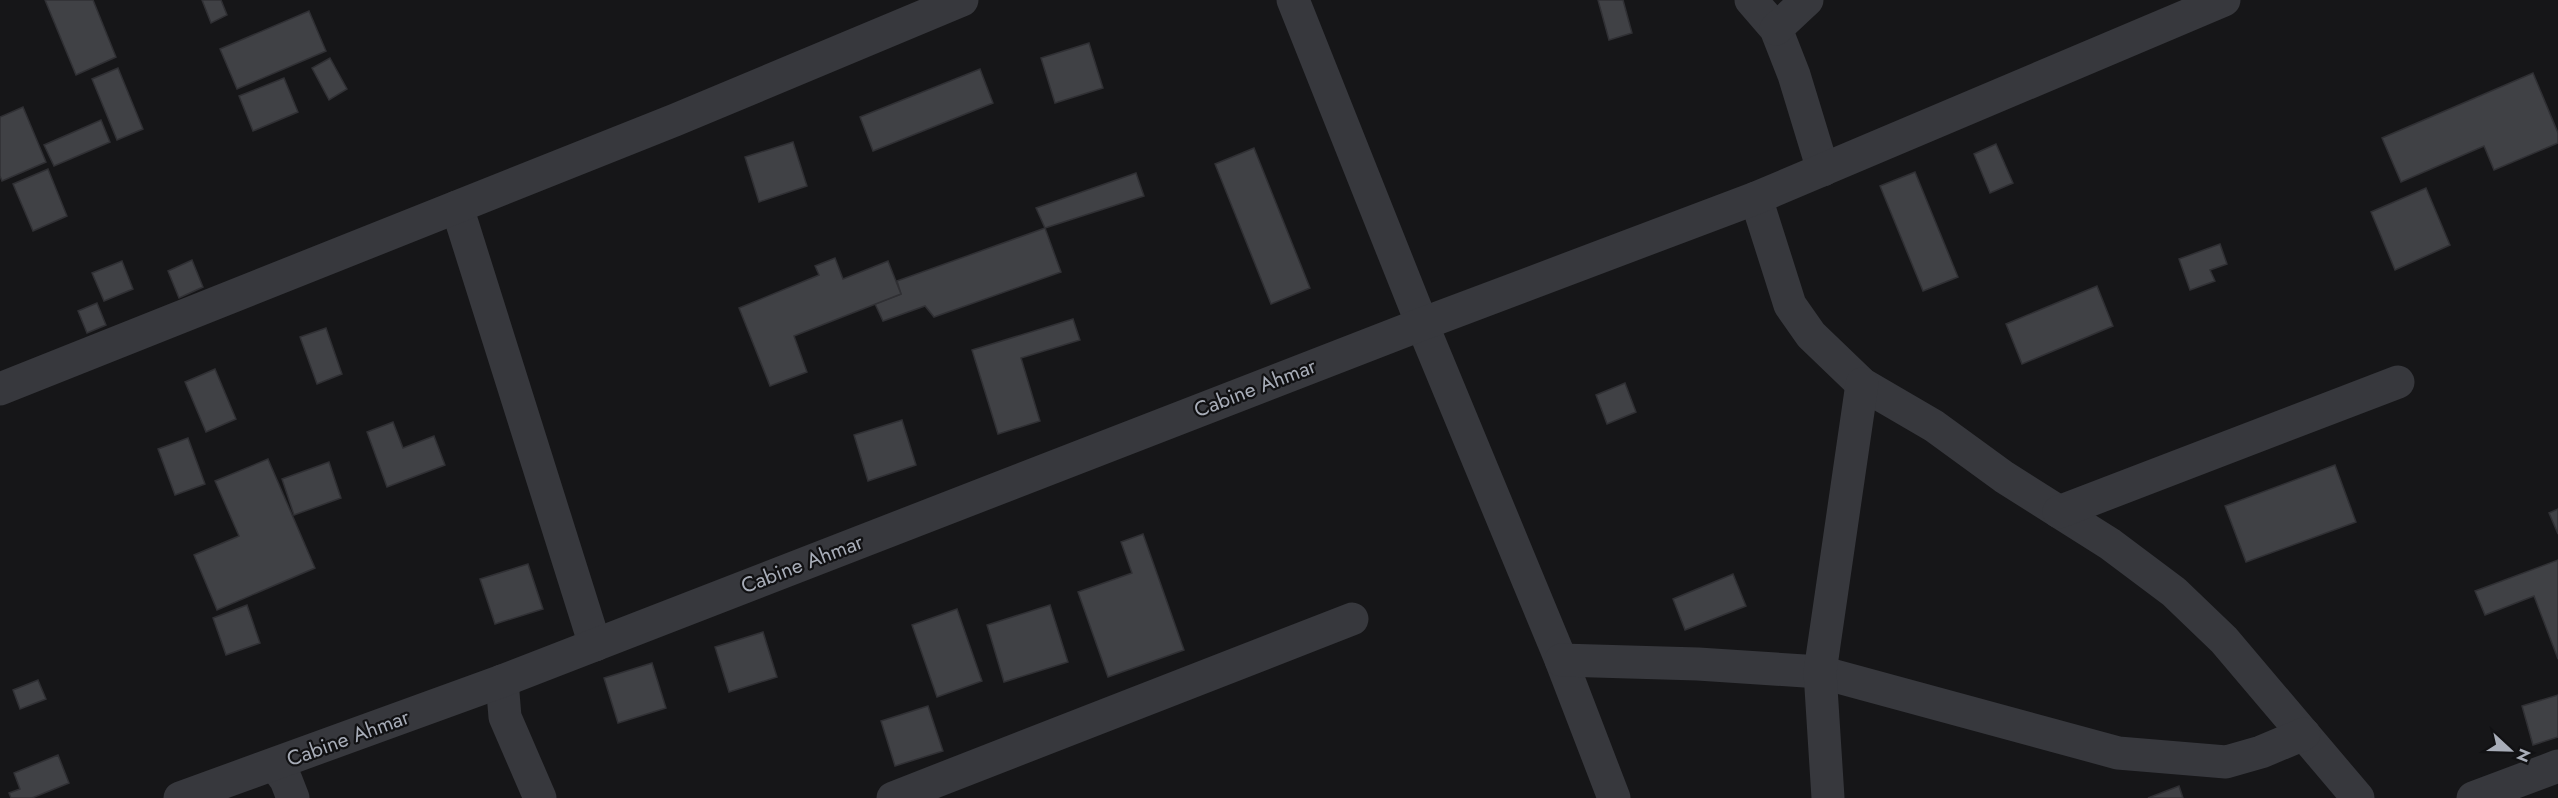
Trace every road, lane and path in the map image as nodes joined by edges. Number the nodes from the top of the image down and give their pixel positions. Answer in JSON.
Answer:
{"nodes":[{"id":1,"x":962,"y":0,"type":"edge"},
{"id":2,"x":1293,"y":0,"type":"edge"},
{"id":3,"x":1751,"y":0,"type":"edge"},
{"id":4,"x":1807,"y":0,"type":"edge"},
{"id":5,"x":2224,"y":0,"type":"edge"},
{"id":6,"x":1776,"y":29,"type":"junction"},
{"id":7,"x":1823,"y":170,"type":"junction"},
{"id":8,"x":1756,"y":198,"type":"junction"},
{"id":9,"x":457,"y":207,"type":"junction"},
{"id":10,"x":1422,"y":324,"type":"junction"},
{"id":11,"x":2398,"y":382,"type":"dead end"},
{"id":12,"x":1862,"y":384,"type":"junction"},
{"id":13,"x":0,"y":389,"type":"edge"},
{"id":14,"x":2059,"y":512,"type":"junction"},
{"id":15,"x":1352,"y":619,"type":"dead end"},
{"id":16,"x":595,"y":645,"type":"junction"},
{"id":17,"x":1561,"y":660,"type":"junction"},
{"id":18,"x":1820,"y":672,"type":"junction"},
{"id":19,"x":502,"y":681,"type":"junction"},
{"id":20,"x":2304,"y":734,"type":"junction"},
{"id":21,"x":275,"y":765,"type":"junction"},
{"id":22,"x":2558,"y":766,"type":"edge"},
{"id":23,"x":180,"y":798,"type":"edge"},
{"id":24,"x":293,"y":798,"type":"edge"},
{"id":25,"x":540,"y":798,"type":"edge"},
{"id":26,"x":893,"y":798,"type":"edge"},
{"id":27,"x":1614,"y":798,"type":"edge"},
{"id":28,"x":1828,"y":798,"type":"edge"},
{"id":29,"x":2358,"y":798,"type":"edge"},
{"id":30,"x":2473,"y":798,"type":"edge"}],
"edges":[{"from":1,"to":9,"type":"street"},
{"from":2,"to":10,"type":"street"},
{"from":3,"to":6,"type":"street"},
{"from":4,"to":6,"type":"street"},
{"from":5,"to":7,"type":"street","name":"Cabine Ahmar"},
{"from":6,"to":7,"type":"street"},
{"from":7,"to":8,"type":"street","name":"Cabine Ahmar"},
{"from":8,"to":10,"type":"street","name":"Cabine Ahmar"},
{"from":8,"to":12,"type":"street"},
{"from":9,"to":13,"type":"street"},
{"from":9,"to":16,"type":"street"},
{"from":10,"to":16,"type":"street","name":"Cabine Ahmar"},
{"from":10,"to":17,"type":"street"},
{"from":11,"to":14,"type":"street"},
{"from":12,"to":14,"type":"street"},
{"from":12,"to":18,"type":"street"},
{"from":14,"to":20,"type":"street"},
{"from":15,"to":26,"type":"street"},
{"from":16,"to":19,"type":"street","name":"Cabine Ahmar"},
{"from":17,"to":18,"type":"street"},
{"from":17,"to":27,"type":"street"},
{"from":18,"to":20,"type":"street"},
{"from":18,"to":28,"type":"street"},
{"from":19,"to":21,"type":"street","name":"Cabine Ahmar"},
{"from":19,"to":25,"type":"street"},
{"from":20,"to":29,"type":"street"},
{"from":21,"to":23,"type":"street","name":"Cabine Ahmar"},
{"from":21,"to":24,"type":"street"},
{"from":22,"to":30,"type":"street"}]}
